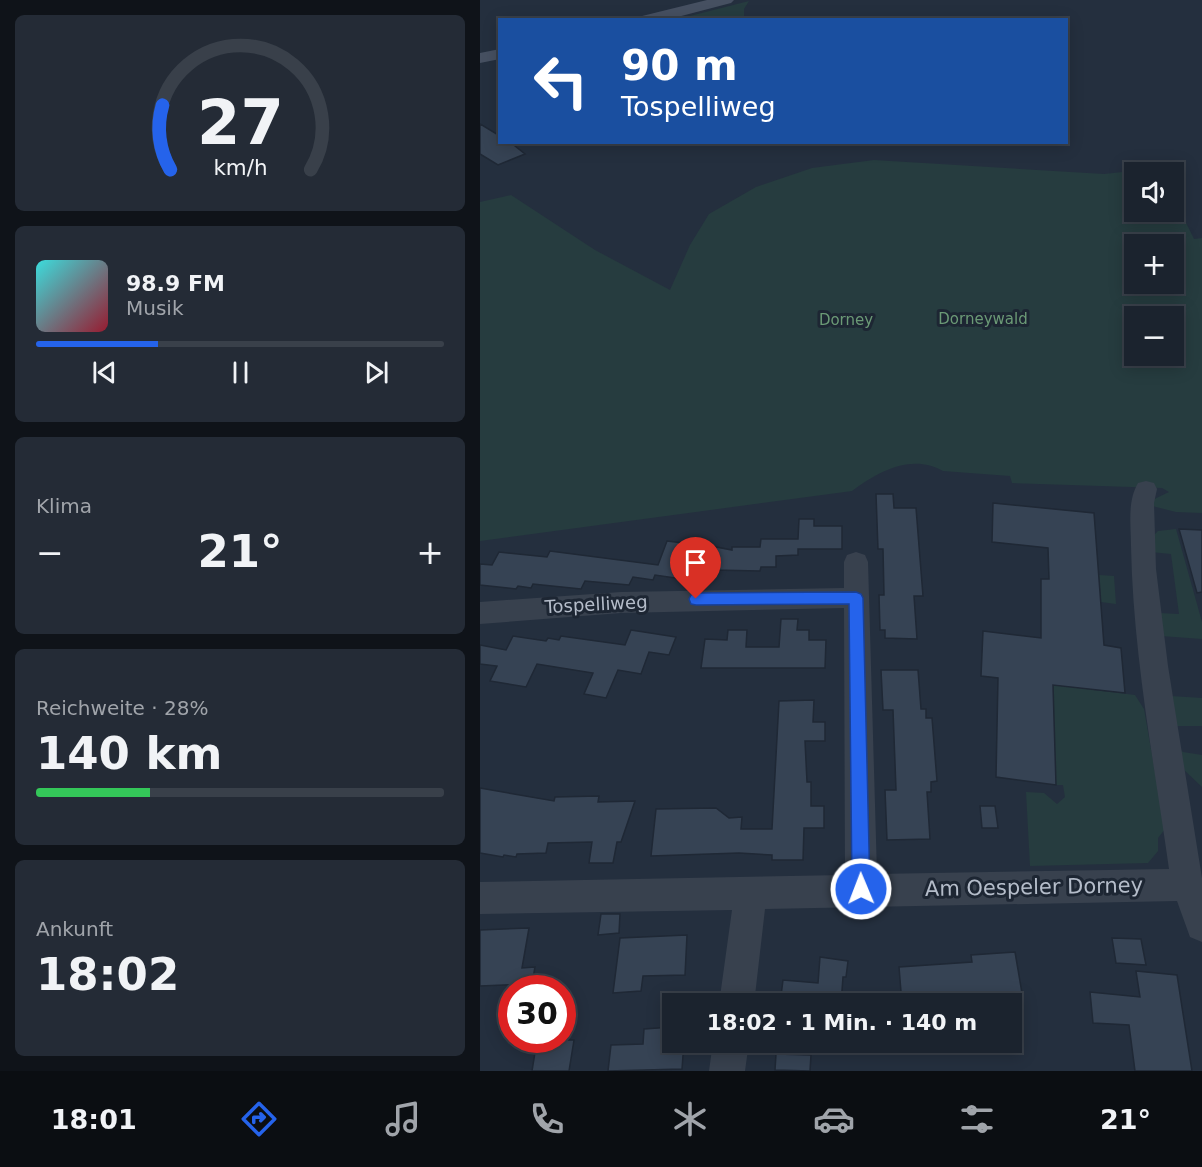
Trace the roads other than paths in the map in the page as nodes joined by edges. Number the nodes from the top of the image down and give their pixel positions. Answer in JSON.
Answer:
{"nodes":[{"id":1,"x":726,"y":0,"type":"edge"},
{"id":2,"x":652,"y":18,"type":"edge"},
{"id":3,"x":498,"y":54,"type":"edge"},
{"id":4,"x":480,"y":58,"type":"edge"},
{"id":5,"x":1146,"y":489,"type":"dead end"},
{"id":6,"x":856,"y":562,"type":"dead end"},
{"id":7,"x":856,"y":598,"type":"junction"},
{"id":8,"x":480,"y":613,"type":"edge"},
{"id":9,"x":1187,"y":885,"type":"junction"},
{"id":10,"x":861,"y":889,"type":"junction"},
{"id":11,"x":751,"y":892,"type":"junction"},
{"id":12,"x":480,"y":898,"type":"edge"},
{"id":13,"x":1202,"y":925,"type":"edge"},
{"id":14,"x":737,"y":993,"type":"edge"},
{"id":15,"x":729,"y":1053,"type":"edge"},
{"id":16,"x":727,"y":1071,"type":"edge"}],
"edges":[{"from":1,"to":2,"type":"main road"},
{"from":3,"to":4,"type":"main road"},
{"from":5,"to":9,"type":"street"},
{"from":6,"to":7,"type":"street"},
{"from":7,"to":8,"type":"street","name":"Tospelliweg"},
{"from":7,"to":10,"type":"street"},
{"from":9,"to":10,"type":"street","name":"Am Oespeler Dorney"},
{"from":9,"to":13,"type":"street"},
{"from":10,"to":11,"type":"street","name":"Am Oespeler Dorney"},
{"from":11,"to":12,"type":"street","name":"Am Oespeler Dorney"},
{"from":11,"to":14,"type":"street"},
{"from":15,"to":16,"type":"street"}]}
